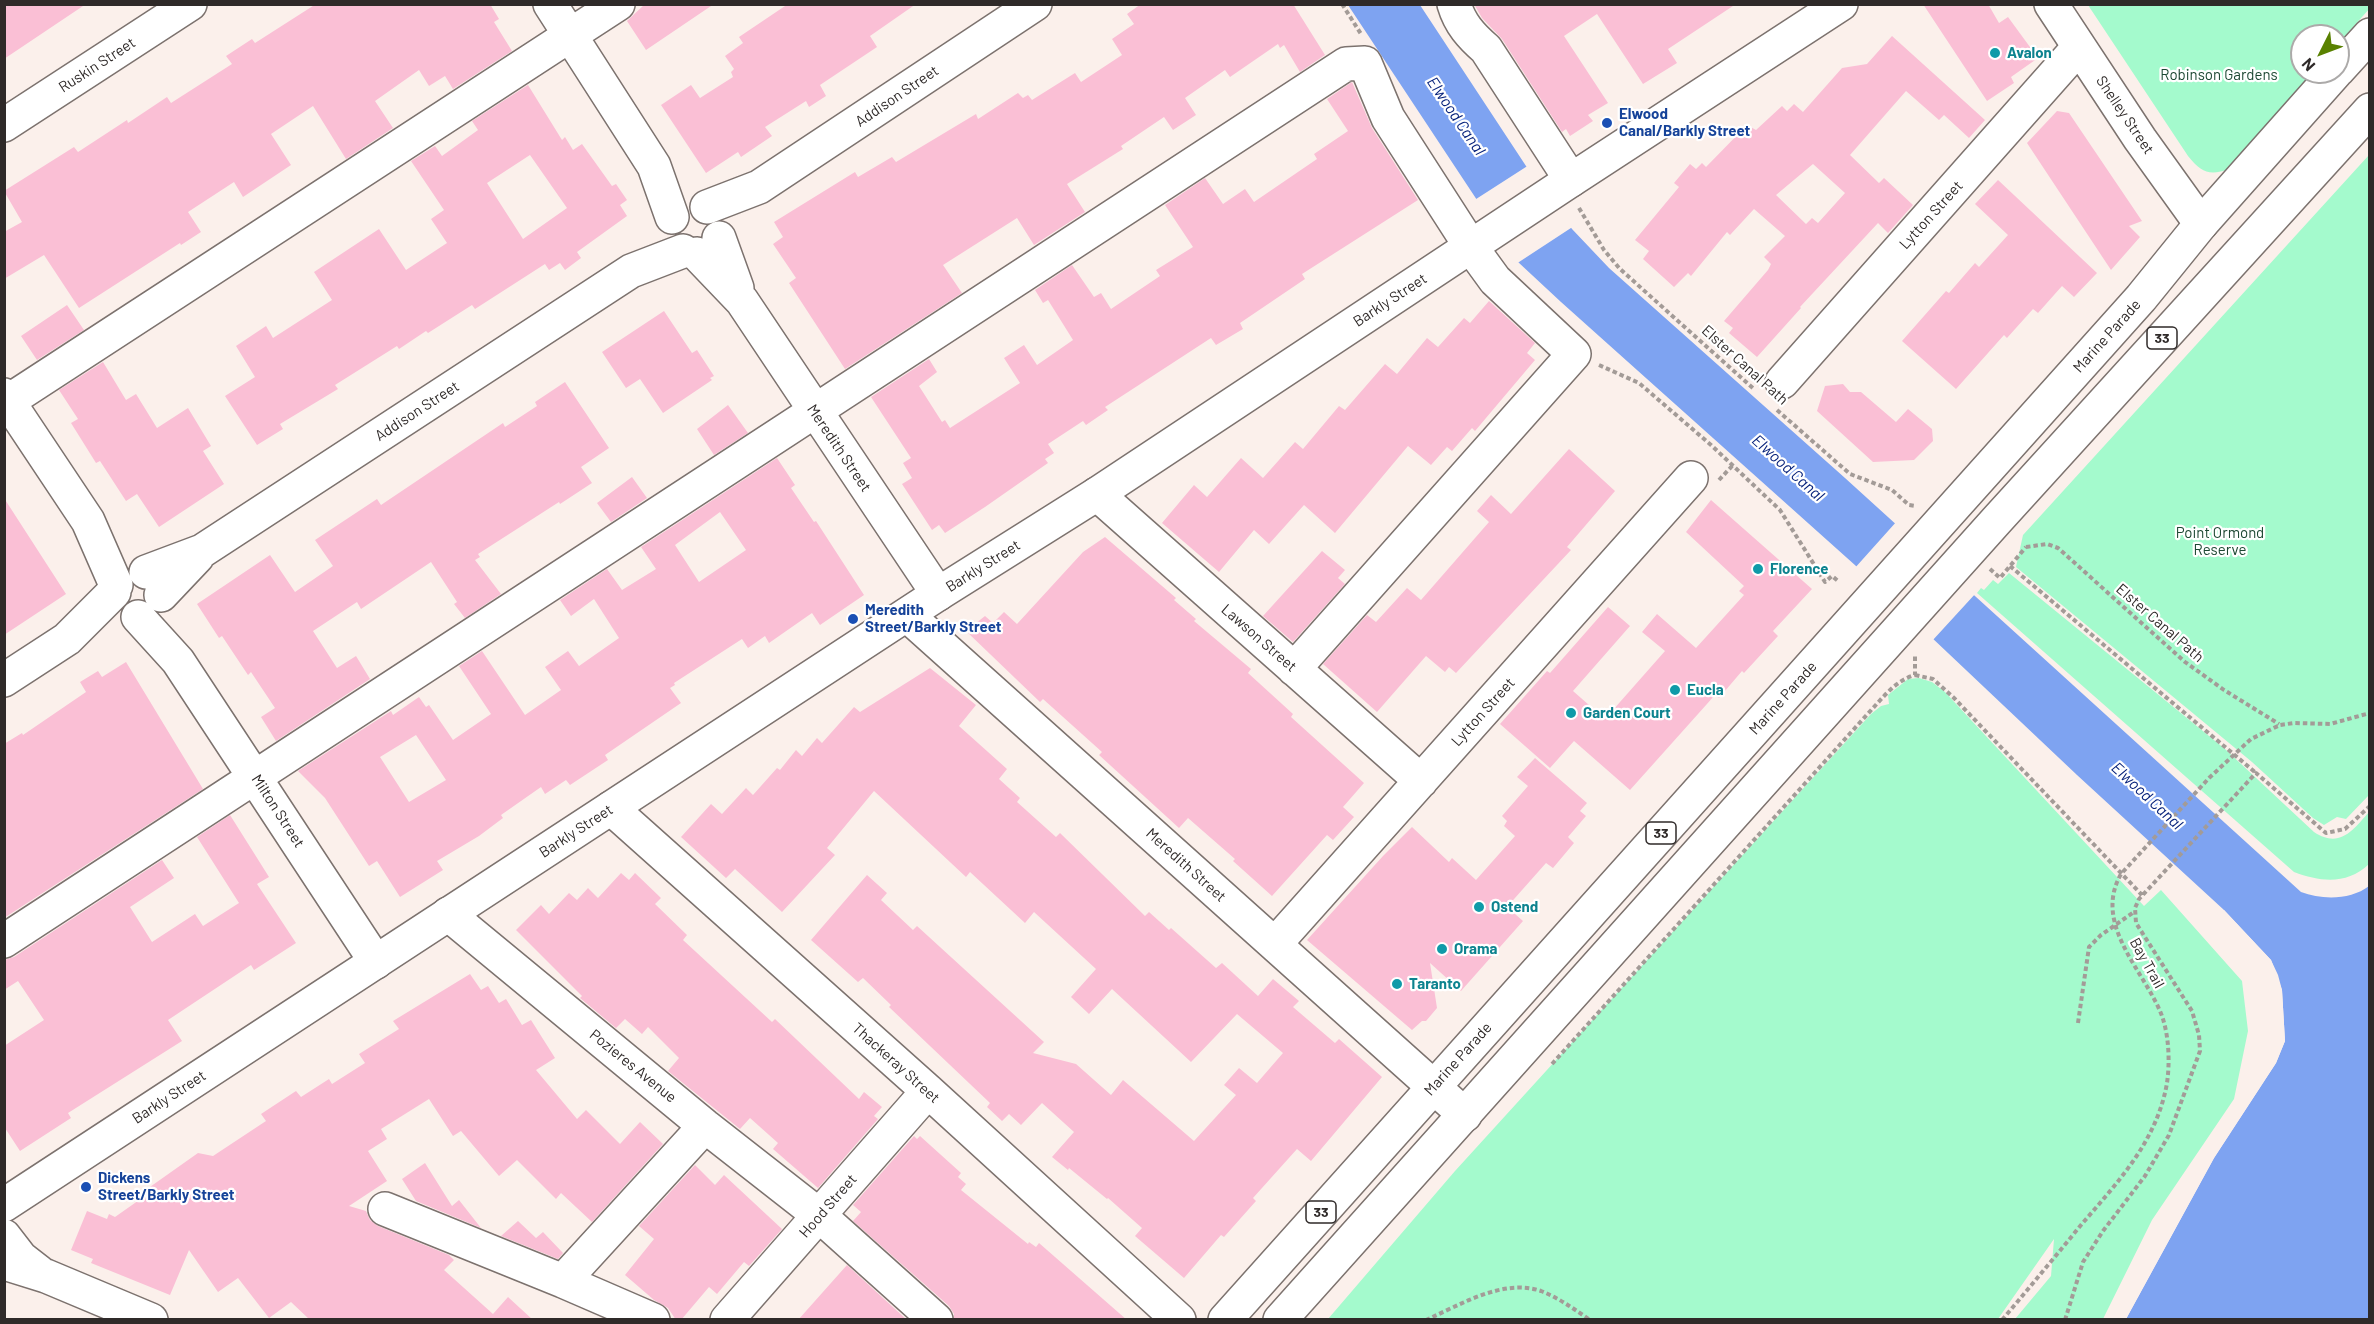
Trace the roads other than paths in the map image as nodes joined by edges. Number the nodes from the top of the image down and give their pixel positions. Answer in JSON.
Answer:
{"nodes":[{"id":1,"x":190,"y":4,"type":"edge"},
{"id":2,"x":550,"y":4,"type":"edge"},
{"id":3,"x":618,"y":4,"type":"edge"},
{"id":4,"x":1035,"y":4,"type":"edge"},
{"id":5,"x":1454,"y":4,"type":"edge"},
{"id":6,"x":1841,"y":4,"type":"edge"},
{"id":7,"x":2051,"y":4,"type":"edge"},
{"id":8,"x":2370,"y":35,"type":"edge"},
{"id":9,"x":571,"y":36,"type":"junction"},
{"id":10,"x":2079,"y":47,"type":"junction"},
{"id":11,"x":2350,"y":57,"type":"edge"},
{"id":12,"x":2325,"y":84,"type":"edge"},
{"id":13,"x":2370,"y":110,"type":"edge"},
{"id":14,"x":4,"y":125,"type":"edge"},
{"id":15,"x":1568,"y":192,"type":"junction"},
{"id":16,"x":2201,"y":224,"type":"junction"},
{"id":17,"x":695,"y":229,"type":"junction"},
{"id":18,"x":1479,"y":241,"type":"junction"},
{"id":19,"x":1771,"y":394,"type":"road end"},
{"id":20,"x":6,"y":400,"type":"edge"},
{"id":21,"x":815,"y":412,"type":"junction"},
{"id":22,"x":1704,"y":481,"type":"road end"},
{"id":23,"x":1096,"y":494,"type":"junction"},
{"id":24,"x":137,"y":594,"type":"junction"},
{"id":25,"x":938,"y":594,"type":"junction"},
{"id":26,"x":908,"y":615,"type":"junction"},
{"id":27,"x":1294,"y":669,"type":"junction"},
{"id":28,"x":4,"y":680,"type":"edge"},
{"id":29,"x":256,"y":778,"type":"junction"},
{"id":30,"x":1421,"y":781,"type":"junction"},
{"id":31,"x":611,"y":808,"type":"junction"},
{"id":32,"x":448,"y":914,"type":"junction"},
{"id":33,"x":4,"y":941,"type":"edge"},
{"id":34,"x":1275,"y":944,"type":"junction"},
{"id":35,"x":376,"y":962,"type":"junction"},
{"id":36,"x":1433,"y":1087,"type":"junction"},
{"id":37,"x":928,"y":1091,"type":"junction"},
{"id":38,"x":1464,"y":1115,"type":"junction"},
{"id":39,"x":705,"y":1126,"type":"junction"},
{"id":40,"x":4,"y":1205,"type":"edge"},
{"id":41,"x":385,"y":1209,"type":"dead end"},
{"id":42,"x":820,"y":1216,"type":"junction"},
{"id":43,"x":4,"y":1236,"type":"edge"},
{"id":44,"x":4,"y":1263,"type":"edge"},
{"id":45,"x":46,"y":1276,"type":"junction"},
{"id":46,"x":563,"y":1281,"type":"junction"},
{"id":47,"x":151,"y":1320,"type":"edge"},
{"id":48,"x":653,"y":1320,"type":"edge"},
{"id":49,"x":727,"y":1320,"type":"edge"},
{"id":50,"x":936,"y":1320,"type":"edge"},
{"id":51,"x":1179,"y":1320,"type":"edge"},
{"id":52,"x":1224,"y":1320,"type":"edge"},
{"id":53,"x":1280,"y":1320,"type":"edge"}],
"edges":[{"from":1,"to":14,"type":"street","name":"Ruskin Street"},
{"from":2,"to":9,"type":"street","name":"Meredith Street"},
{"from":3,"to":9,"type":"street"},
{"from":4,"to":17,"type":"street","name":"Addison Street"},
{"from":5,"to":15,"type":"street"},
{"from":6,"to":15,"type":"street","name":"Barkly Street"},
{"from":7,"to":10,"type":"street","name":"Shelley Street"},
{"from":8,"to":11,"type":"street","name":"Marine Parade","number":"33"},
{"from":9,"to":17,"type":"street","name":"Meredith Street"},
{"from":9,"to":20,"type":"street"},
{"from":10,"to":16,"type":"street","name":"Shelley Street"},
{"from":10,"to":19,"type":"street","name":"Lytton Street"},
{"from":12,"to":16,"type":"street","name":"Marine Parade","number":"33"},
{"from":13,"to":38,"type":"street","number":"33"},
{"from":15,"to":18,"type":"street","name":"Barkly Street"},
{"from":16,"to":36,"type":"street","name":"Marine Parade","number":"33"},
{"from":17,"to":21,"type":"street","name":"Meredith Street"},
{"from":17,"to":24,"type":"street","name":"Addison Street"},
{"from":18,"to":21,"type":"street"},
{"from":18,"to":23,"type":"street","name":"Barkly Street"},
{"from":18,"to":27,"type":"street"},
{"from":20,"to":24,"type":"street","name":"Milton Street"},
{"from":21,"to":25,"type":"street","name":"Meredith Street"},
{"from":21,"to":29,"type":"street"},
{"from":22,"to":30,"type":"street","name":"Lytton Street"},
{"from":23,"to":25,"type":"street","name":"Barkly Street"},
{"from":23,"to":27,"type":"street","name":"Lawson Street"},
{"from":24,"to":28,"type":"street","name":"Addison Street"},
{"from":24,"to":29,"type":"street","name":"Milton Street"},
{"from":25,"to":26,"type":"street","name":"Barkly Street"},
{"from":26,"to":31,"type":"street","name":"Barkly Street"},
{"from":26,"to":34,"type":"street","name":"Meredith Street"},
{"from":27,"to":30,"type":"street","name":"Lawson Street"},
{"from":29,"to":33,"type":"street"},
{"from":29,"to":35,"type":"street","name":"Milton Street"},
{"from":30,"to":34,"type":"street","name":"Lytton Street"},
{"from":31,"to":32,"type":"street","name":"Barkly Street"},
{"from":31,"to":37,"type":"street","name":"Thackeray Street"},
{"from":32,"to":35,"type":"street","name":"Barkly Street"},
{"from":32,"to":39,"type":"street","name":"Pozieres Avenue"},
{"from":34,"to":36,"type":"street","name":"Meredith Street"},
{"from":35,"to":40,"type":"street","name":"Barkly Street"},
{"from":36,"to":38,"type":"street","name":"Meredith Street"},
{"from":36,"to":52,"type":"street","name":"Marine Parade","number":"33"},
{"from":37,"to":42,"type":"street","name":"Hood Street"},
{"from":37,"to":51,"type":"street","name":"Thackeray Street"},
{"from":38,"to":53,"type":"street","number":"33"},
{"from":39,"to":42,"type":"street","name":"Pozieres Avenue"},
{"from":39,"to":46,"type":"street"},
{"from":41,"to":46,"type":"street"},
{"from":42,"to":49,"type":"street","name":"Hood Street"},
{"from":42,"to":50,"type":"street","name":"Pozieres Avenue"},
{"from":43,"to":45,"type":"street"},
{"from":44,"to":45,"type":"street"},
{"from":45,"to":47,"type":"street"},
{"from":46,"to":48,"type":"street"}]}
